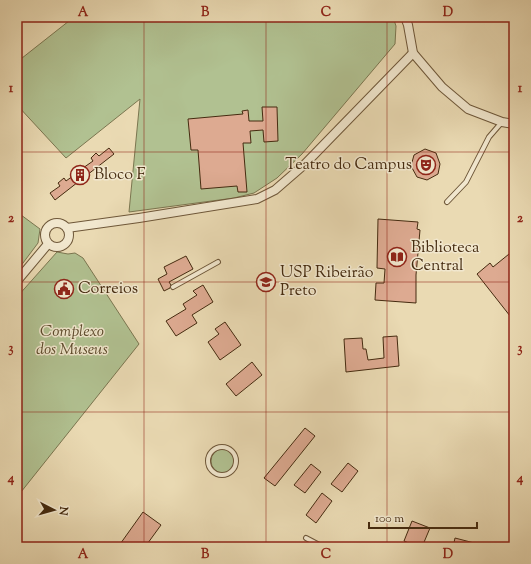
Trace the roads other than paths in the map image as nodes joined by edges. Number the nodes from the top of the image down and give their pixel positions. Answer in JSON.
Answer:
{"nodes":[{"id":1,"x":405,"y":17,"type":"edge"},
{"id":2,"x":413,"y":53,"type":"junction"},
{"id":3,"x":502,"y":122,"type":"junction"},
{"id":4,"x":514,"y":124,"type":"edge"},
{"id":5,"x":447,"y":202,"type":"dead end"},
{"id":6,"x":67,"y":228,"type":"junction"},
{"id":7,"x":48,"y":244,"type":"junction"},
{"id":8,"x":218,"y":262,"type":"dead end"},
{"id":9,"x":17,"y":281,"type":"edge"},
{"id":10,"x":173,"y":287,"type":"dead end"},
{"id":11,"x":213,"y":472,"type":"joint"},
{"id":12,"x":306,"y":538,"type":"dead end"},
{"id":13,"x":323,"y":547,"type":"edge"}],
"edges":[{"from":1,"to":2,"type":"street"},
{"from":2,"to":3,"type":"street"},
{"from":2,"to":6,"type":"street"},
{"from":3,"to":4,"type":"street"},
{"from":3,"to":5,"type":"lane"},
{"from":6,"to":7,"type":"street"},
{"from":6,"to":7,"type":"street"},
{"from":7,"to":9,"type":"street"},
{"from":8,"to":10,"type":"lane"},
{"from":11,"to":11,"type":"lane"},
{"from":12,"to":13,"type":"lane"}]}
